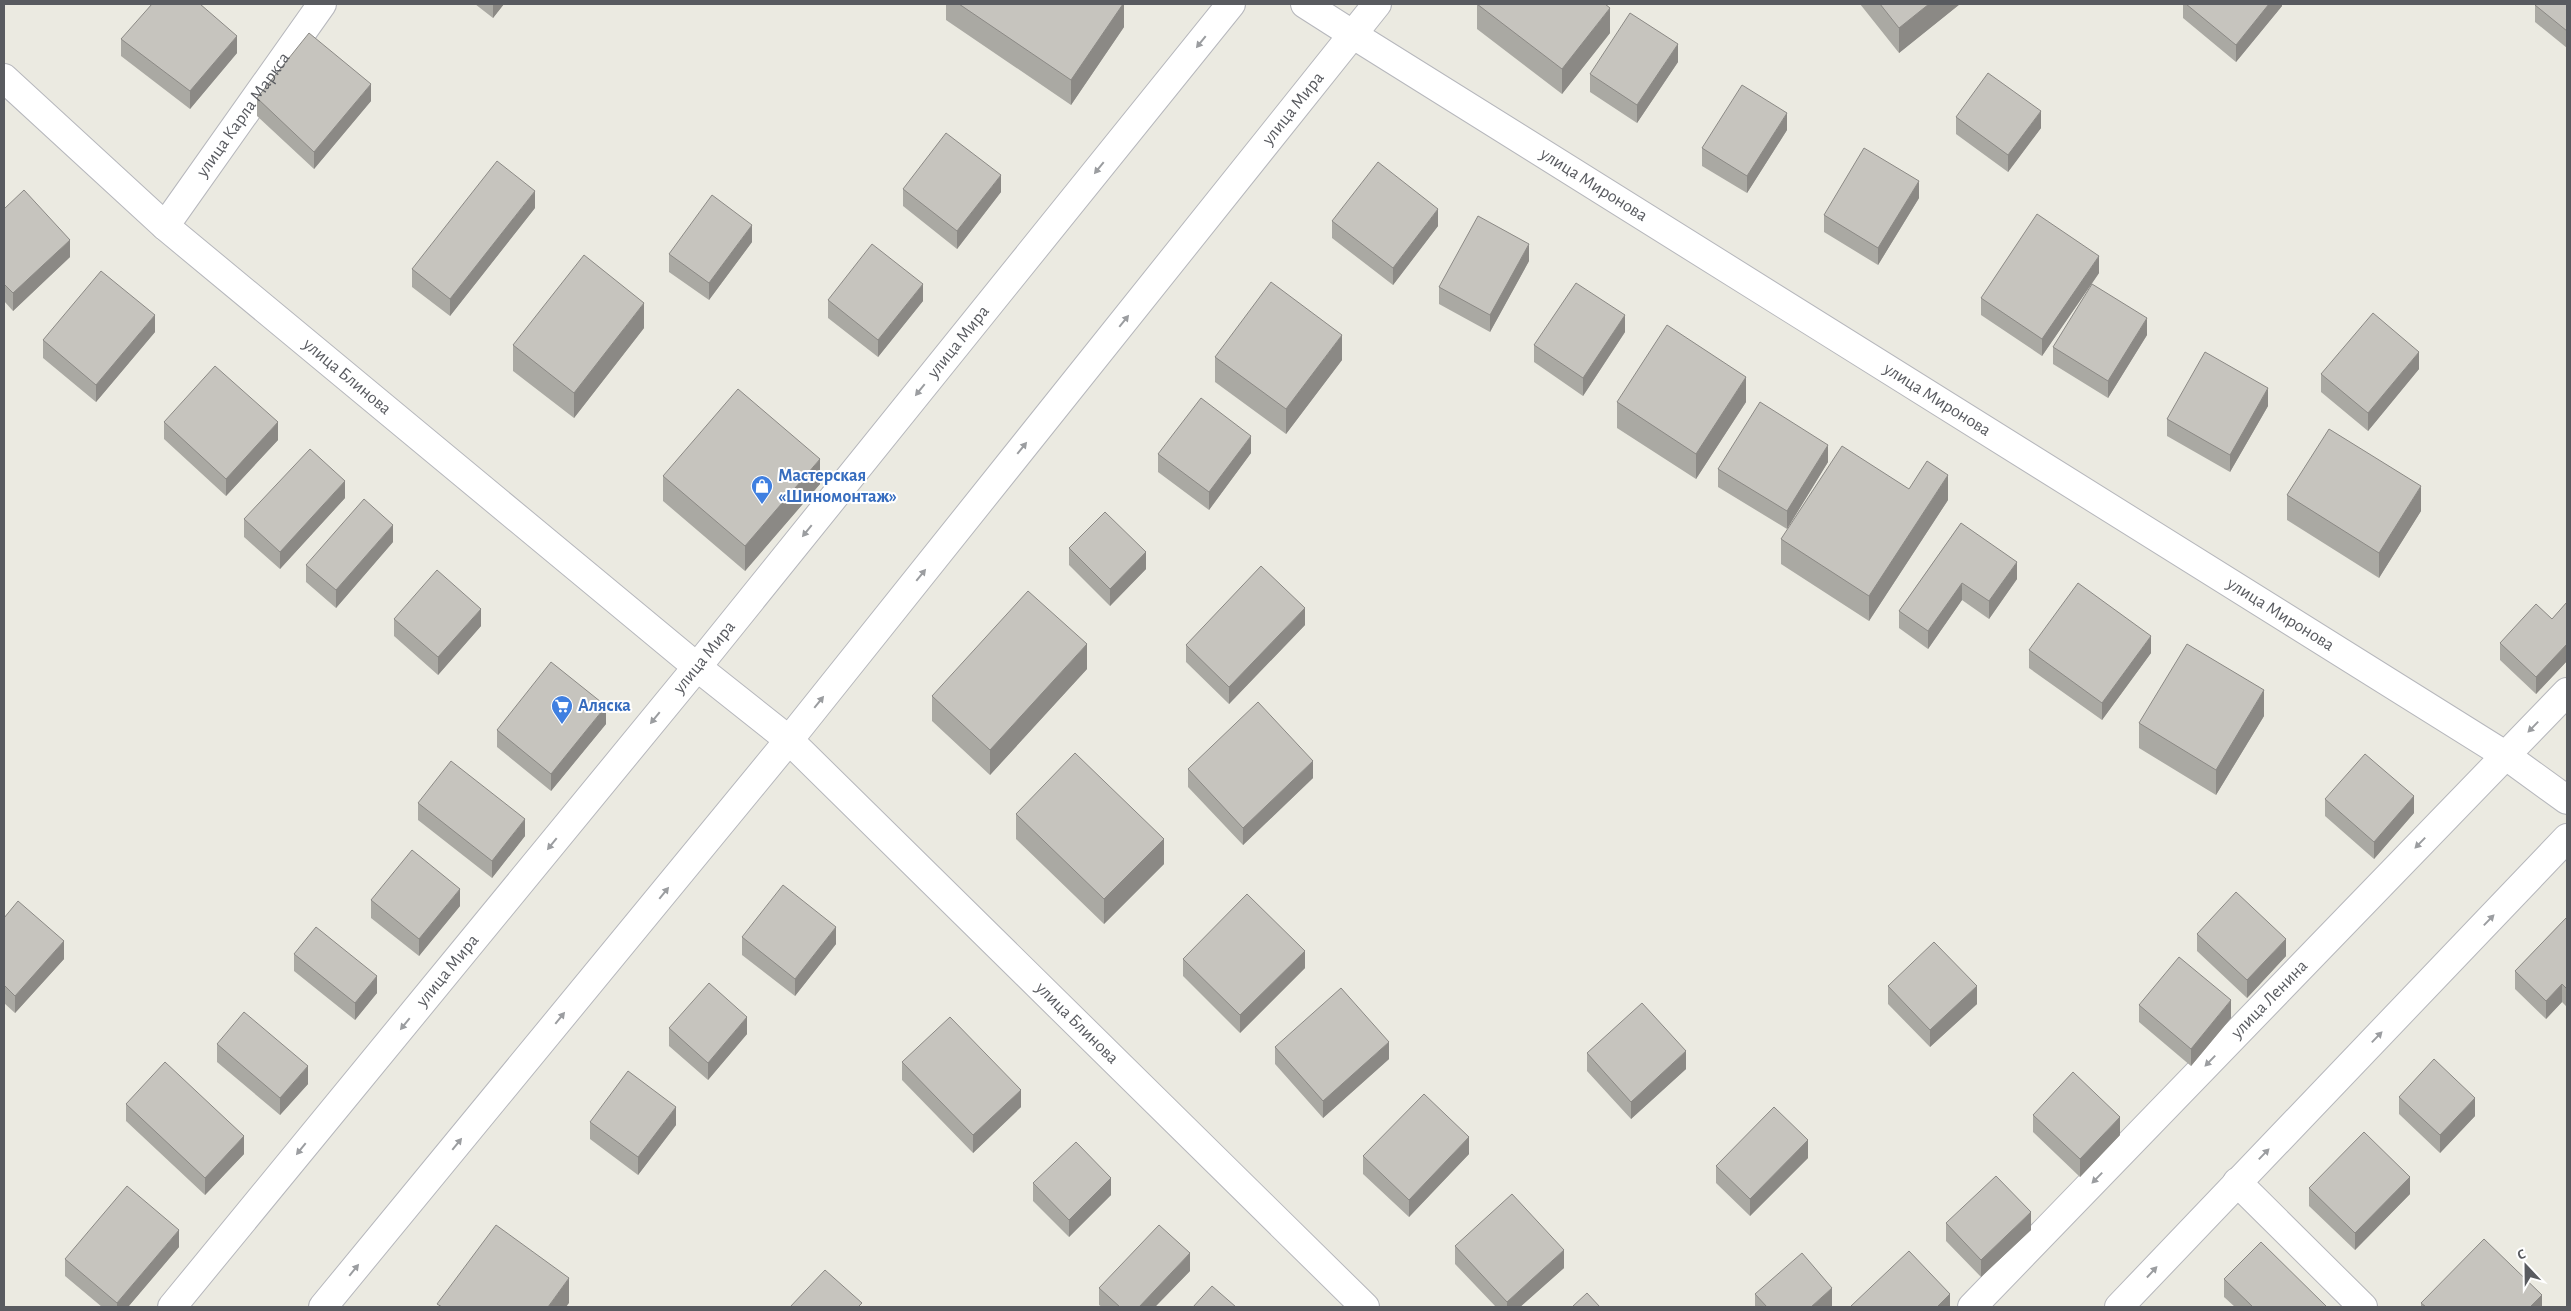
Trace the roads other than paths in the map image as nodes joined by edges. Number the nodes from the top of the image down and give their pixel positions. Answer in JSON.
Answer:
{"nodes":[{"id":1,"x":322,"y":4,"type":"edge"},
{"id":2,"x":1231,"y":4,"type":"edge"},
{"id":3,"x":1305,"y":4,"type":"edge"},
{"id":4,"x":1377,"y":4,"type":"edge"},
{"id":5,"x":1352,"y":34,"type":"junction"},
{"id":6,"x":4,"y":78,"type":"edge"},
{"id":7,"x":165,"y":226,"type":"junction"},
{"id":8,"x":697,"y":667,"type":"junction"},
{"id":9,"x":2567,"y":692,"type":"edge"},
{"id":10,"x":789,"y":740,"type":"junction"},
{"id":11,"x":2505,"y":755,"type":"junction"},
{"id":12,"x":2567,"y":800,"type":"edge"},
{"id":13,"x":2567,"y":838,"type":"edge"},
{"id":14,"x":2237,"y":1182,"type":"junction"},
{"id":15,"x":172,"y":1307,"type":"edge"},
{"id":16,"x":323,"y":1307,"type":"edge"},
{"id":17,"x":1364,"y":1307,"type":"edge"},
{"id":18,"x":1972,"y":1307,"type":"edge"},
{"id":19,"x":2119,"y":1307,"type":"edge"},
{"id":20,"x":2363,"y":1307,"type":"edge"}],
"edges":[{"from":1,"to":7,"type":"street","name":"улица Карла Маркса"},
{"from":2,"to":8,"type":"street","name":"улица Мира","one_way":true},
{"from":3,"to":5,"type":"street","name":"улица Миронова"},
{"from":4,"to":5,"type":"street","name":"улица Мира"},
{"from":10,"to":5,"type":"street","name":"улица Мира","one_way":true},
{"from":5,"to":11,"type":"street","name":"улица Миронова"},
{"from":6,"to":7,"type":"street","name":"улица Блинова"},
{"from":7,"to":8,"type":"street","name":"улица Блинова"},
{"from":8,"to":10,"type":"street","name":"улица Блинова"},
{"from":8,"to":15,"type":"street","name":"улица Мира","one_way":true},
{"from":9,"to":11,"type":"street","name":"улица Ленина","one_way":true},
{"from":16,"to":10,"type":"street","name":"улица Мира","one_way":true},
{"from":10,"to":17,"type":"street","name":"улица Блинова"},
{"from":11,"to":12,"type":"street","name":"улица Миронова"},
{"from":11,"to":18,"type":"street","name":"улица Ленина","one_way":true},
{"from":14,"to":13,"type":"street","one_way":true},
{"from":19,"to":14,"type":"street","one_way":true},
{"from":14,"to":20,"type":"street"}]}
